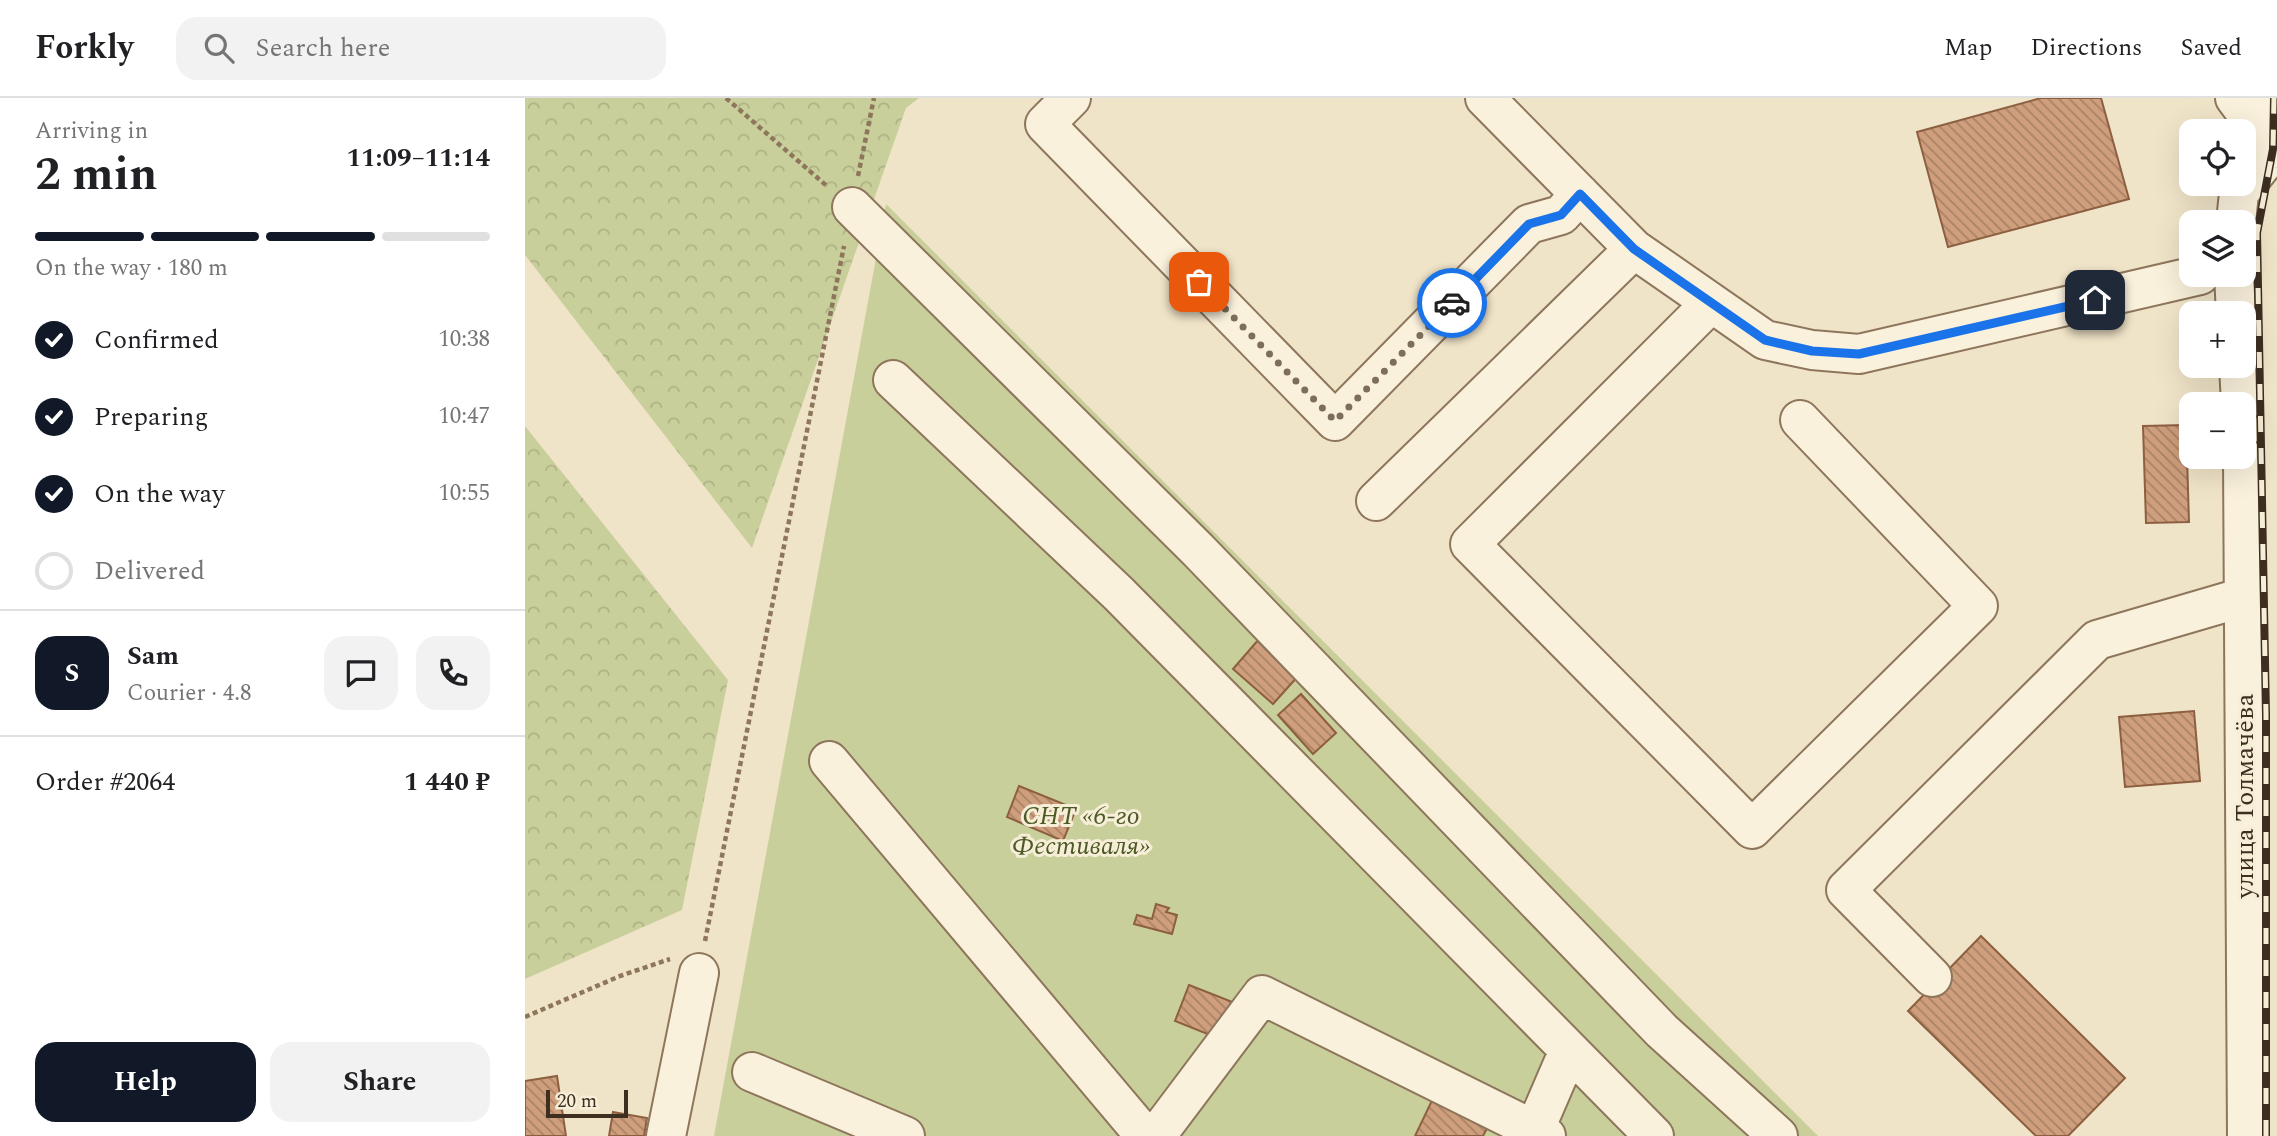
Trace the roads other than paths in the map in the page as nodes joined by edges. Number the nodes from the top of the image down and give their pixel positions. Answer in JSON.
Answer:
{"nodes":[{"id":1,"x":1071,"y":98,"type":"edge"},
{"id":2,"x":1485,"y":98,"type":"edge"},
{"id":3,"x":2235,"y":98,"type":"edge"},
{"id":4,"x":2256,"y":98,"type":"edge"},
{"id":5,"x":2275,"y":147,"type":"edge"},
{"id":6,"x":1580,"y":194,"type":"junction"},
{"id":7,"x":852,"y":207,"type":"road end"},
{"id":8,"x":2238,"y":210,"type":"edge"},
{"id":9,"x":1634,"y":249,"type":"junction"},
{"id":10,"x":2179,"y":280,"type":"edge"},
{"id":11,"x":1711,"y":303,"type":"junction"},
{"id":12,"x":893,"y":380,"type":"dead end"},
{"id":13,"x":1800,"y":420,"type":"dead end"},
{"id":14,"x":2243,"y":469,"type":"edge"},
{"id":15,"x":1376,"y":501,"type":"dead end"},
{"id":16,"x":2244,"y":597,"type":"junction"},
{"id":17,"x":828,"y":761,"type":"dead end"},
{"id":18,"x":689,"y":964,"type":"road end"},
{"id":19,"x":1932,"y":977,"type":"dead end"},
{"id":20,"x":1569,"y":1050,"type":"junction"},
{"id":21,"x":753,"y":1072,"type":"dead end"},
{"id":22,"x":1538,"y":1134,"type":"edge"},
{"id":23,"x":666,"y":1136,"type":"edge"},
{"id":24,"x":905,"y":1136,"type":"edge"},
{"id":25,"x":1145,"y":1136,"type":"edge"},
{"id":26,"x":1156,"y":1136,"type":"edge"},
{"id":27,"x":1654,"y":1136,"type":"edge"},
{"id":28,"x":1778,"y":1136,"type":"edge"},
{"id":29,"x":2247,"y":1136,"type":"edge"}],
"edges":[{"from":1,"to":6,"type":"street"},
{"from":2,"to":6,"type":"street"},
{"from":3,"to":5,"type":"street"},
{"from":4,"to":5,"type":"street"},
{"from":5,"to":8,"type":"street"},
{"from":6,"to":9,"type":"street"},
{"from":7,"to":28,"type":"street"},
{"from":9,"to":11,"type":"street"},
{"from":9,"to":15,"type":"street"},
{"from":10,"to":11,"type":"street"},
{"from":11,"to":13,"type":"street"},
{"from":12,"to":20,"type":"street"},
{"from":14,"to":16,"type":"street","name":"улица Толмачёва"},
{"from":16,"to":19,"type":"street"},
{"from":16,"to":29,"type":"street","name":"улица Толмачёва"},
{"from":17,"to":25,"type":"street"},
{"from":18,"to":23,"type":"street"},
{"from":20,"to":22,"type":"street"},
{"from":20,"to":27,"type":"street"},
{"from":21,"to":24,"type":"street"},
{"from":22,"to":26,"type":"street"}]}
